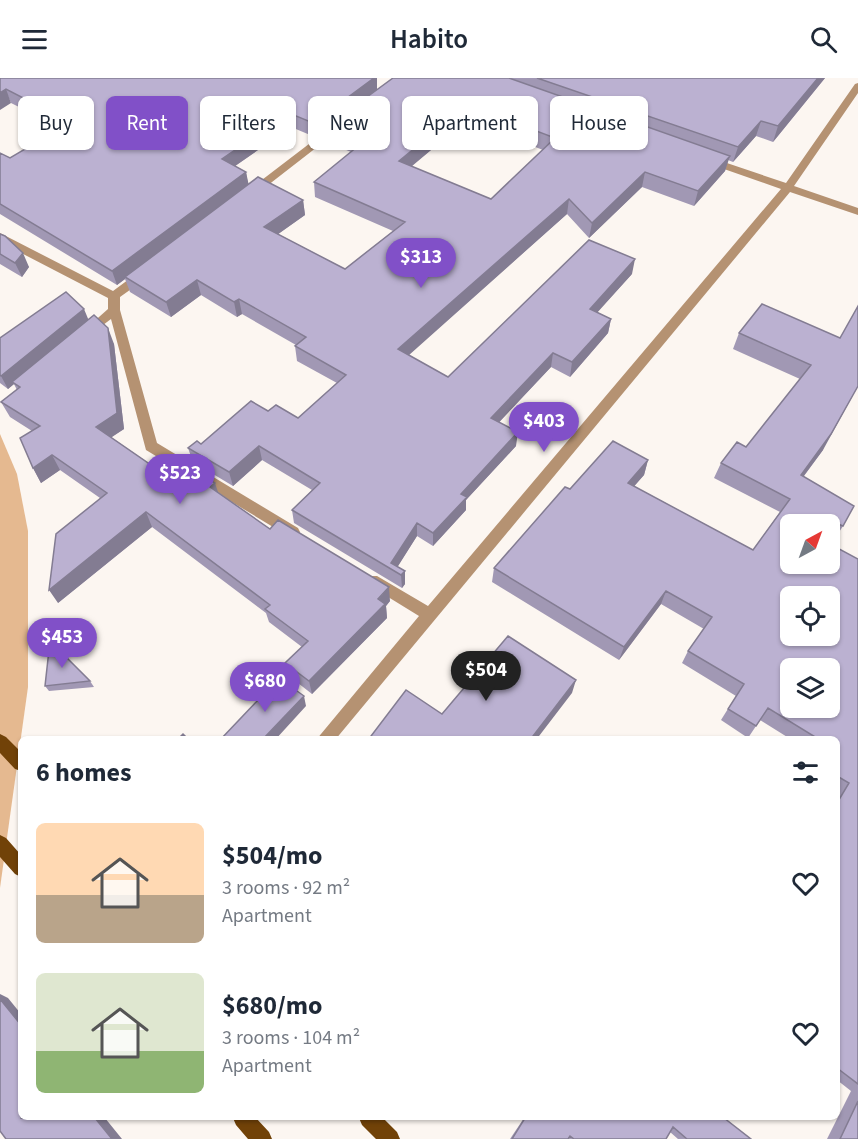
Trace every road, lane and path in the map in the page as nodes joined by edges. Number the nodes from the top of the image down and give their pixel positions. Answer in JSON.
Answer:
{"nodes":[{"id":1,"x":858,"y":86,"type":"edge"},
{"id":2,"x":308,"y":150,"type":"edge"},
{"id":3,"x":699,"y":157,"type":"edge"},
{"id":4,"x":788,"y":188,"type":"junction"},
{"id":5,"x":245,"y":198,"type":"edge"},
{"id":6,"x":858,"y":212,"type":"edge"},
{"id":7,"x":0,"y":237,"type":"edge"},
{"id":8,"x":152,"y":268,"type":"edge"},
{"id":9,"x":114,"y":303,"type":"junction"},
{"id":10,"x":79,"y":340,"type":"edge"},
{"id":11,"x":310,"y":542,"type":"edge"},
{"id":12,"x":359,"y":572,"type":"edge"},
{"id":13,"x":429,"y":614,"type":"junction"},
{"id":14,"x":327,"y":736,"type":"edge"},
{"id":15,"x":0,"y":742,"type":"edge"},
{"id":16,"x":18,"y":760,"type":"edge"},
{"id":17,"x":0,"y":844,"type":"edge"},
{"id":18,"x":18,"y":864,"type":"edge"},
{"id":19,"x":245,"y":1120,"type":"edge"},
{"id":20,"x":371,"y":1120,"type":"edge"},
{"id":21,"x":262,"y":1139,"type":"edge"},
{"id":22,"x":390,"y":1139,"type":"edge"}],
"edges":[{"from":1,"to":4,"type":"street"},
{"from":2,"to":5,"type":"street"},
{"from":3,"to":4,"type":"street"},
{"from":4,"to":6,"type":"street"},
{"from":4,"to":13,"type":"street"},
{"from":7,"to":9,"type":"street"},
{"from":8,"to":9,"type":"street"},
{"from":9,"to":10,"type":"street"},
{"from":9,"to":11,"type":"street"},
{"from":12,"to":13,"type":"street"},
{"from":13,"to":14,"type":"street"},
{"from":15,"to":16,"type":"main road"},
{"from":17,"to":18,"type":"main road"},
{"from":19,"to":21,"type":"main road"},
{"from":20,"to":22,"type":"main road"}]}
